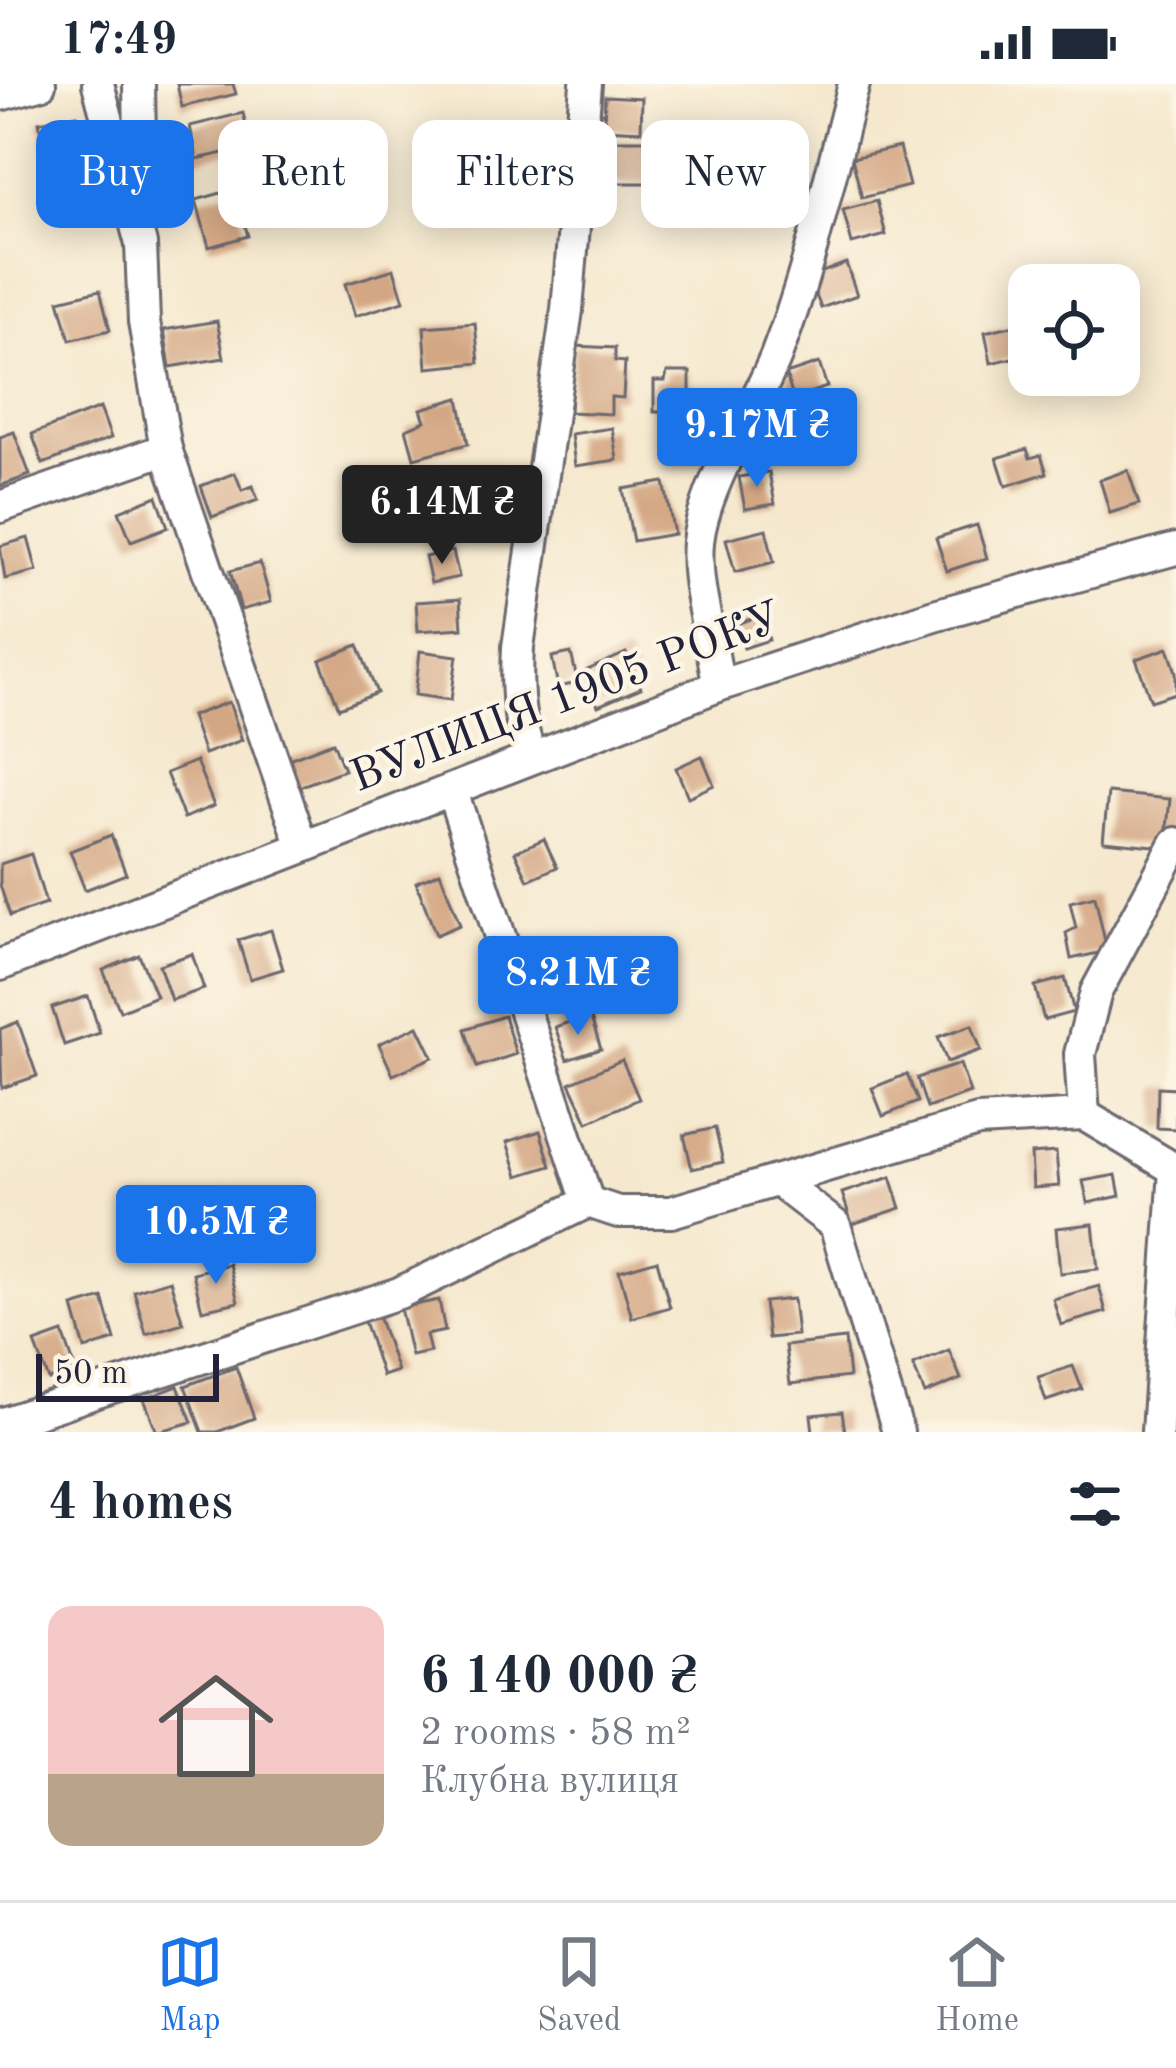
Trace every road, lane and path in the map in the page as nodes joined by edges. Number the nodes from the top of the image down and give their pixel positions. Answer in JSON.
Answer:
{"nodes":[{"id":1,"x":40,"y":84,"type":"edge"},
{"id":2,"x":98,"y":84,"type":"edge"},
{"id":3,"x":140,"y":84,"type":"edge"},
{"id":4,"x":586,"y":84,"type":"edge"},
{"id":5,"x":854,"y":84,"type":"edge"},
{"id":6,"x":0,"y":95,"type":"edge"},
{"id":7,"x":141,"y":244,"type":"junction"},
{"id":8,"x":166,"y":449,"type":"junction"},
{"id":9,"x":0,"y":507,"type":"edge"},
{"id":10,"x":1176,"y":549,"type":"edge"},
{"id":11,"x":718,"y":686,"type":"junction"},
{"id":12,"x":531,"y":757,"type":"junction"},
{"id":13,"x":452,"y":790,"type":"junction"},
{"id":14,"x":1176,"y":843,"type":"edge"},
{"id":15,"x":304,"y":847,"type":"junction"},
{"id":16,"x":0,"y":965,"type":"edge"},
{"id":17,"x":1084,"y":1114,"type":"junction"},
{"id":18,"x":1176,"y":1171,"type":"edge"},
{"id":19,"x":779,"y":1182,"type":"junction"},
{"id":20,"x":588,"y":1202,"type":"junction"},
{"id":21,"x":0,"y":1424,"type":"edge"},
{"id":22,"x":898,"y":1432,"type":"edge"},
{"id":23,"x":1156,"y":1432,"type":"edge"}],
"edges":[{"from":1,"to":6,"type":"street"},
{"from":2,"to":7,"type":"street"},
{"from":3,"to":7,"type":"street"},
{"from":4,"to":12,"type":"street"},
{"from":5,"to":11,"type":"street"},
{"from":7,"to":8,"type":"street"},
{"from":8,"to":9,"type":"street"},
{"from":8,"to":15,"type":"street"},
{"from":10,"to":11,"type":"street","name":"ВУЛИЦЯ 1905 РОКУ"},
{"from":11,"to":12,"type":"street","name":"ВУЛИЦЯ 1905 РОКУ"},
{"from":12,"to":13,"type":"street","name":"ВУЛИЦЯ 1905 РОКУ"},
{"from":13,"to":15,"type":"street","name":"ВУЛИЦЯ 1905 РОКУ"},
{"from":13,"to":20,"type":"street"},
{"from":14,"to":17,"type":"street"},
{"from":15,"to":16,"type":"street","name":"ВУЛИЦЯ 1905 РОКУ"},
{"from":17,"to":18,"type":"street"},
{"from":17,"to":19,"type":"street"},
{"from":18,"to":23,"type":"street"},
{"from":19,"to":20,"type":"street"},
{"from":19,"to":22,"type":"street"},
{"from":20,"to":21,"type":"street"}]}
